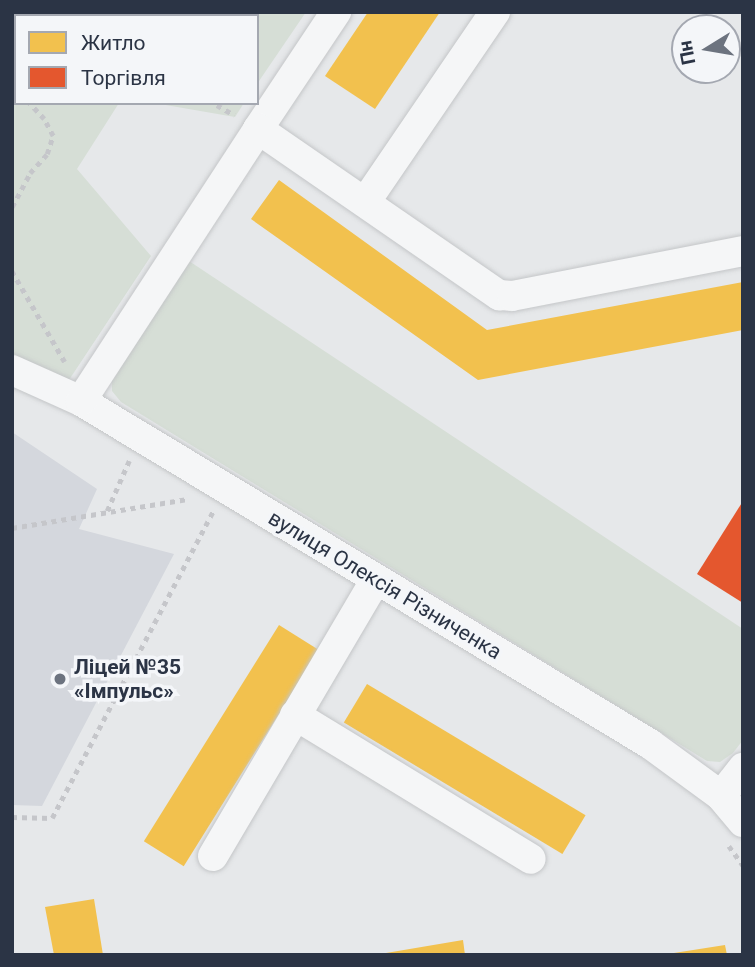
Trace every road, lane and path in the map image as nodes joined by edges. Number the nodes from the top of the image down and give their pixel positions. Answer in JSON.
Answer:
{"nodes":[{"id":1,"x":336,"y":12,"type":"edge"},
{"id":2,"x":495,"y":12,"type":"edge"},
{"id":3,"x":31,"y":105,"type":"edge"},
{"id":4,"x":258,"y":130,"type":"junction"},
{"id":5,"x":366,"y":201,"type":"junction"},
{"id":6,"x":12,"y":207,"type":"edge"},
{"id":7,"x":743,"y":251,"type":"edge"},
{"id":8,"x":13,"y":271,"type":"edge"},
{"id":9,"x":12,"y":370,"type":"edge"},
{"id":10,"x":85,"y":395,"type":"junction"},
{"id":11,"x":132,"y":456,"type":"dead end"},
{"id":12,"x":199,"y":497,"type":"dead end"},
{"id":13,"x":215,"y":507,"type":"dead end"},
{"id":14,"x":107,"y":512,"type":"junction"},
{"id":15,"x":12,"y":528,"type":"edge"},
{"id":16,"x":376,"y":579,"type":"junction"},
{"id":17,"x":295,"y":715,"type":"junction"},
{"id":18,"x":743,"y":768,"type":"edge"},
{"id":19,"x":721,"y":796,"type":"junction"},
{"id":20,"x":12,"y":817,"type":"edge"},
{"id":21,"x":743,"y":822,"type":"edge"},
{"id":22,"x":213,"y":856,"type":"dead end"},
{"id":23,"x":531,"y":859,"type":"dead end"}],
"edges":[{"from":1,"to":4,"type":"street"},
{"from":2,"to":5,"type":"street"},
{"from":3,"to":6,"type":"path"},
{"from":4,"to":5,"type":"street"},
{"from":4,"to":10,"type":"street"},
{"from":5,"to":7,"type":"street"},
{"from":8,"to":10,"type":"path"},
{"from":9,"to":10,"type":"street","name":"вулиця Олексія Різниченка"},
{"from":10,"to":16,"type":"street","name":"вулиця Олексія Різниченка"},
{"from":11,"to":14,"type":"path"},
{"from":12,"to":14,"type":"path"},
{"from":13,"to":20,"type":"path"},
{"from":14,"to":15,"type":"path"},
{"from":16,"to":17,"type":"street"},
{"from":16,"to":19,"type":"street","name":"вулиця Олексія Різниченка"},
{"from":17,"to":22,"type":"street"},
{"from":17,"to":23,"type":"street"},
{"from":18,"to":19,"type":"street"},
{"from":19,"to":21,"type":"street","name":"вулиця Олексія Різниченка"}]}
